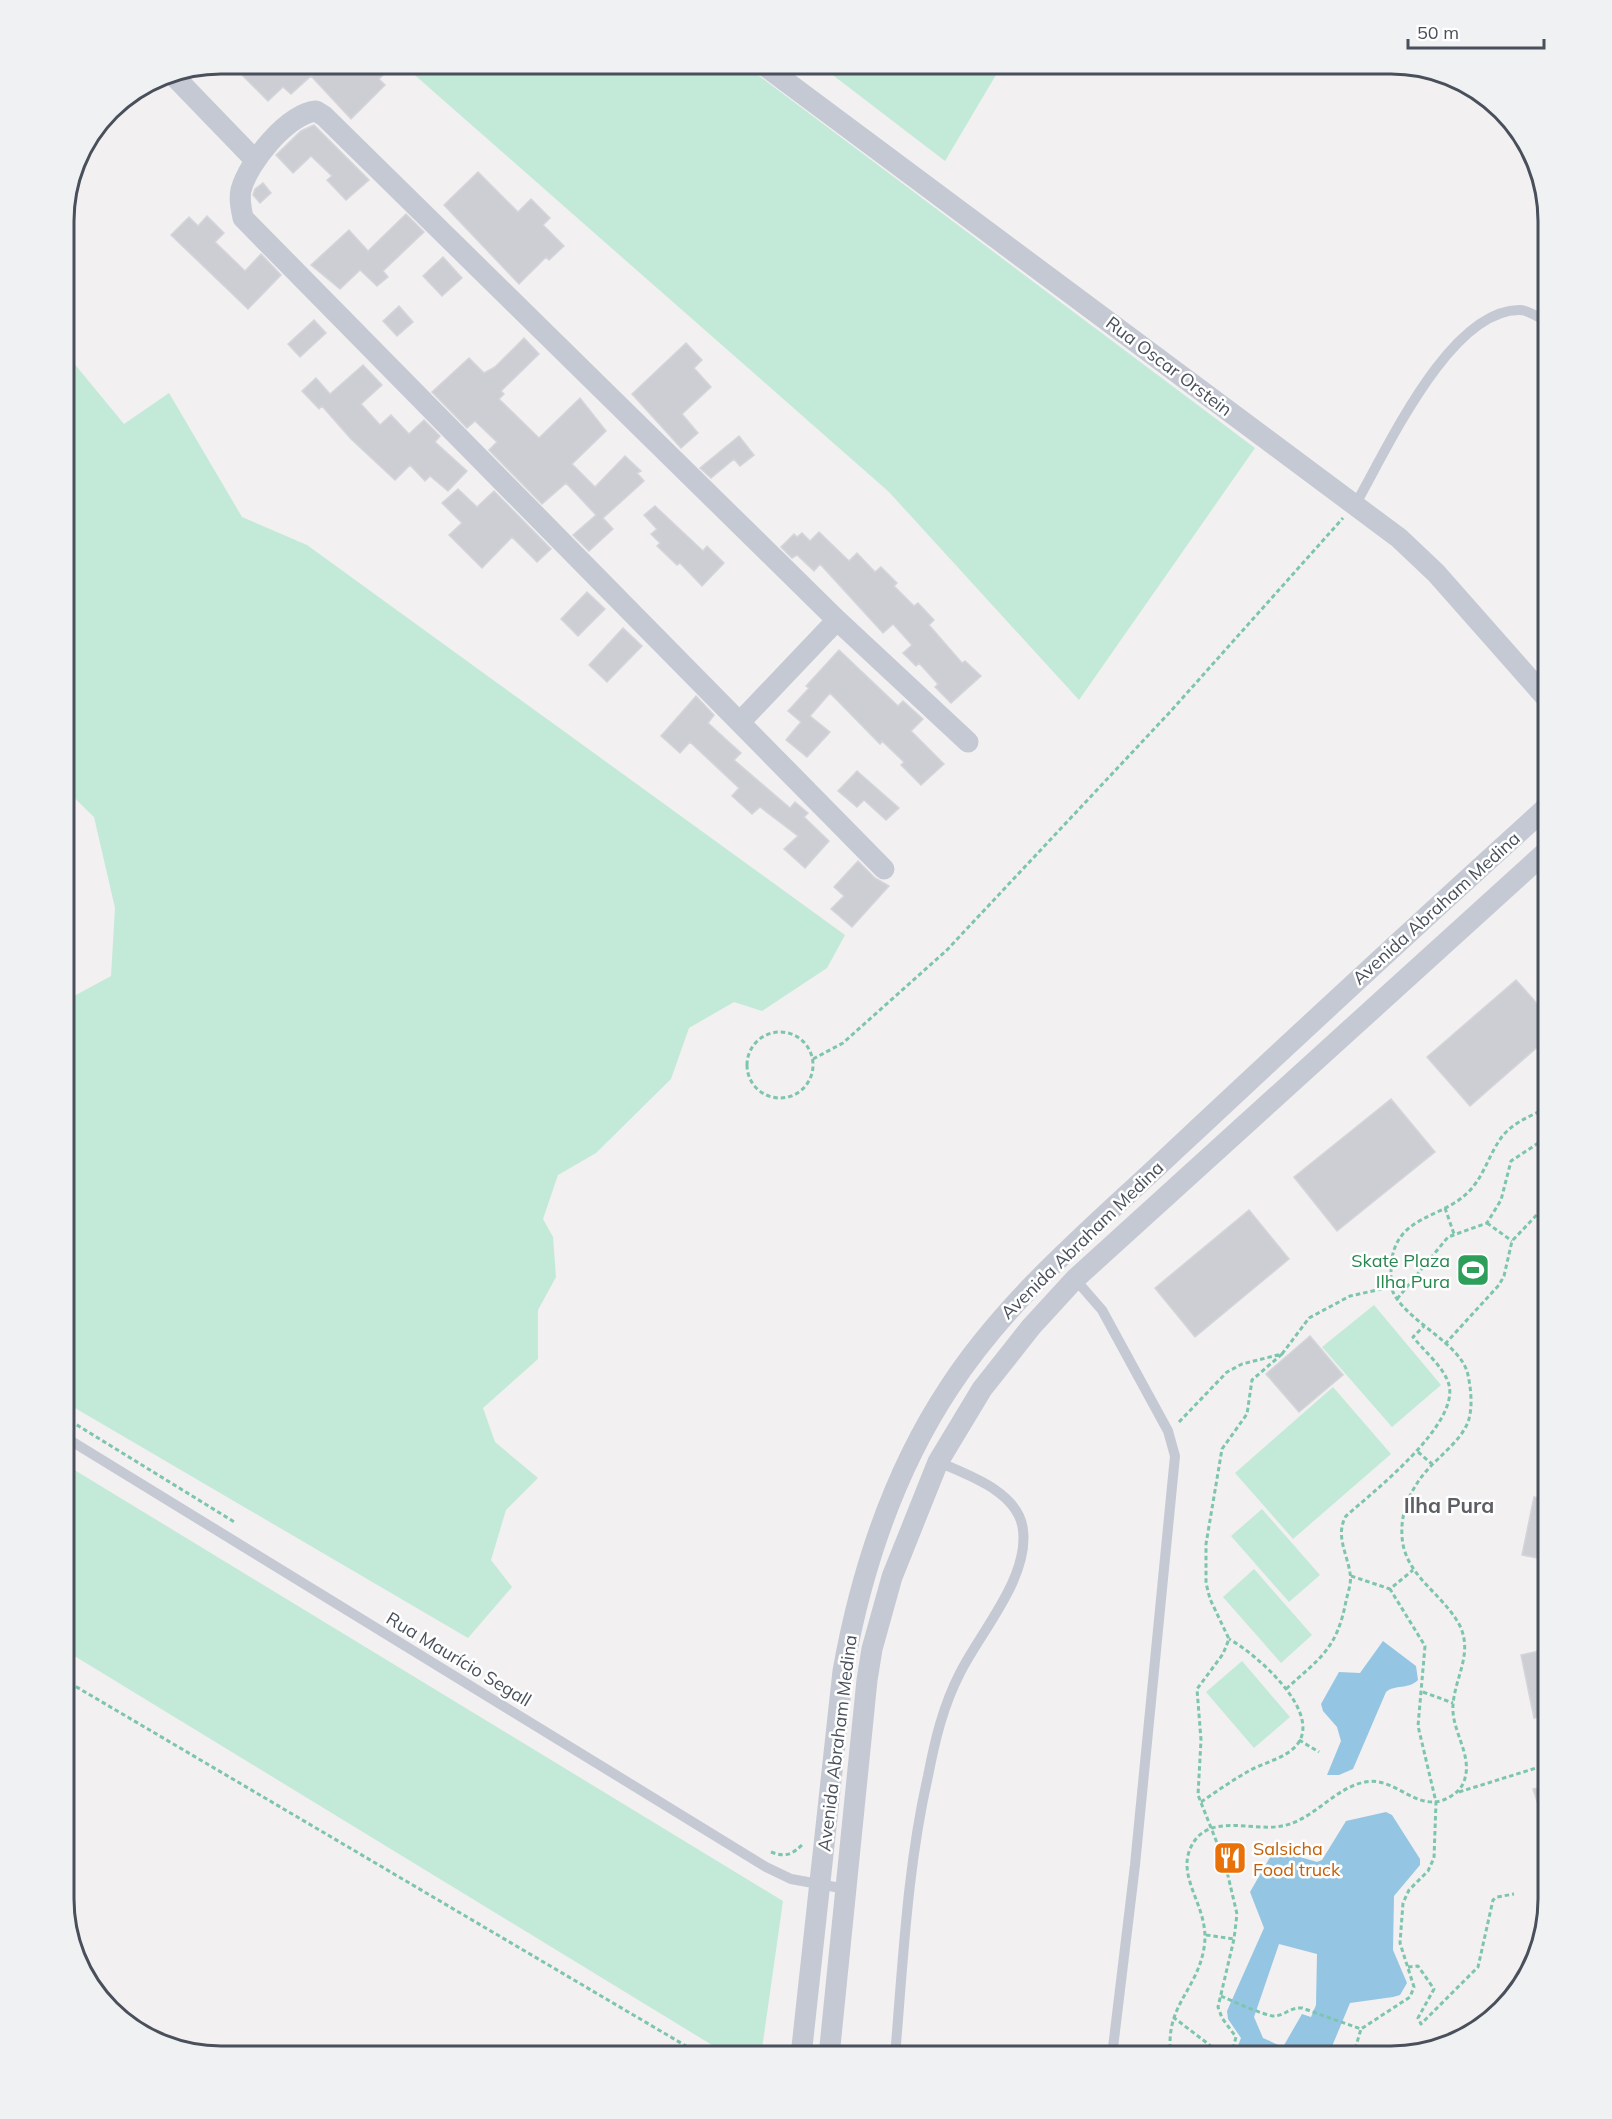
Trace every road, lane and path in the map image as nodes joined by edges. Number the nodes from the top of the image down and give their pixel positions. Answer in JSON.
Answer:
{"nodes":[{"id":1,"x":776,"y":74,"type":"edge"},
{"id":2,"x":177,"y":80,"type":"edge"},
{"id":3,"x":255,"y":160,"type":"junction"},
{"id":4,"x":1538,"y":317,"type":"edge"},
{"id":5,"x":1355,"y":505,"type":"junction"},
{"id":6,"x":837,"y":620,"type":"junction"},
{"id":7,"x":1538,"y":689,"type":"edge"},
{"id":8,"x":741,"y":721,"type":"junction"},
{"id":9,"x":968,"y":742,"type":"dead end"},
{"id":10,"x":1538,"y":815,"type":"edge"},
{"id":11,"x":1538,"y":859,"type":"edge"},
{"id":12,"x":884,"y":869,"type":"dead end"},
{"id":13,"x":813,"y":1059,"type":"junction"},
{"id":14,"x":1538,"y":1113,"type":"edge"},
{"id":15,"x":1191,"y":1136,"type":"junction"},
{"id":16,"x":1538,"y":1143,"type":"edge"},
{"id":17,"x":1209,"y":1157,"type":"junction"},
{"id":18,"x":1162,"y":1162,"type":"junction"},
{"id":19,"x":1179,"y":1185,"type":"junction"},
{"id":20,"x":1445,"y":1208,"type":"junction"},
{"id":21,"x":1538,"y":1214,"type":"edge"},
{"id":22,"x":1487,"y":1223,"type":"junction"},
{"id":23,"x":1454,"y":1234,"type":"junction"},
{"id":24,"x":1512,"y":1241,"type":"junction"},
{"id":25,"x":1075,"y":1279,"type":"junction"},
{"id":26,"x":1391,"y":1287,"type":"junction"},
{"id":27,"x":1397,"y":1299,"type":"junction"},
{"id":28,"x":1424,"y":1326,"type":"junction"},
{"id":29,"x":1445,"y":1344,"type":"junction"},
{"id":30,"x":1282,"y":1354,"type":"junction"},
{"id":31,"x":74,"y":1423,"type":"edge"},
{"id":32,"x":1168,"y":1431,"type":"junction"},
{"id":33,"x":74,"y":1443,"type":"edge"},
{"id":34,"x":1418,"y":1452,"type":"junction"},
{"id":35,"x":938,"y":1462,"type":"junction"},
{"id":36,"x":1432,"y":1464,"type":"junction"},
{"id":37,"x":238,"y":1524,"type":"dead end"},
{"id":38,"x":1413,"y":1570,"type":"junction"},
{"id":39,"x":1351,"y":1576,"type":"junction"},
{"id":40,"x":1390,"y":1589,"type":"junction"},
{"id":41,"x":1229,"y":1639,"type":"junction"},
{"id":42,"x":74,"y":1686,"type":"edge"},
{"id":43,"x":1286,"y":1689,"type":"junction"},
{"id":44,"x":1423,"y":1692,"type":"junction"},
{"id":45,"x":1453,"y":1703,"type":"junction"},
{"id":46,"x":1299,"y":1740,"type":"junction"},
{"id":47,"x":1319,"y":1752,"type":"dead end"},
{"id":48,"x":1538,"y":1767,"type":"edge"},
{"id":49,"x":1458,"y":1792,"type":"junction"},
{"id":50,"x":1436,"y":1802,"type":"junction"},
{"id":51,"x":1200,"y":1803,"type":"junction"},
{"id":52,"x":1209,"y":1828,"type":"junction"},
{"id":53,"x":824,"y":1845,"type":"junction"},
{"id":54,"x":769,"y":1851,"type":"dead end"},
{"id":55,"x":820,"y":1885,"type":"junction"},
{"id":56,"x":846,"y":1888,"type":"junction"},
{"id":57,"x":1514,"y":1894,"type":"dead end"},
{"id":58,"x":1206,"y":1935,"type":"junction"},
{"id":59,"x":1234,"y":1939,"type":"junction"},
{"id":60,"x":1408,"y":1967,"type":"junction"},
{"id":61,"x":1221,"y":1996,"type":"junction"},
{"id":62,"x":1173,"y":2017,"type":"junction"},
{"id":63,"x":1361,"y":2029,"type":"junction"},
{"id":64,"x":686,"y":2046,"type":"edge"},
{"id":65,"x":802,"y":2046,"type":"edge"},
{"id":66,"x":830,"y":2046,"type":"edge"},
{"id":67,"x":896,"y":2046,"type":"edge"},
{"id":68,"x":1113,"y":2046,"type":"edge"},
{"id":69,"x":1170,"y":2046,"type":"edge"},
{"id":70,"x":1210,"y":2046,"type":"edge"},
{"id":71,"x":1234,"y":2046,"type":"edge"},
{"id":72,"x":1356,"y":2046,"type":"edge"}],
"edges":[{"from":1,"to":5,"type":"street","name":"Rua Oscar Orstein"},
{"from":2,"to":3,"type":"street"},
{"from":3,"to":6,"type":"street"},
{"from":3,"to":8,"type":"street"},
{"from":4,"to":5,"type":"lane"},
{"from":5,"to":7,"type":"street","name":"Rua Oscar Orstein"},
{"from":5,"to":13,"type":"path"},
{"from":6,"to":8,"type":"street"},
{"from":6,"to":9,"type":"street"},
{"from":8,"to":12,"type":"street"},
{"from":10,"to":15,"type":"street","name":"Avenida Abraham Medina"},
{"from":11,"to":17,"type":"street","name":"Avenida Abraham Medina"},
{"from":13,"to":13,"type":"path"},
{"from":14,"to":20,"type":"path"},
{"from":15,"to":17,"type":"street"},
{"from":15,"to":18,"type":"street","name":"Avenida Abraham Medina"},
{"from":16,"to":22,"type":"path"},
{"from":17,"to":19,"type":"street","name":"Avenida Abraham Medina"},
{"from":18,"to":19,"type":"street"},
{"from":18,"to":53,"type":"street","name":"Avenida Abraham Medina"},
{"from":19,"to":25,"type":"street","name":"Avenida Abraham Medina"},
{"from":20,"to":23,"type":"path"},
{"from":20,"to":26,"type":"path"},
{"from":21,"to":24,"type":"path"},
{"from":22,"to":23,"type":"path"},
{"from":22,"to":24,"type":"path"},
{"from":23,"to":27,"type":"path"},
{"from":24,"to":29,"type":"path"},
{"from":25,"to":32,"type":"lane"},
{"from":25,"to":35,"type":"street","name":"Avenida Abraham Medina"},
{"from":26,"to":27,"type":"path"},
{"from":26,"to":30,"type":"path"},
{"from":27,"to":28,"type":"path"},
{"from":28,"to":29,"type":"path"},
{"from":28,"to":34,"type":"path"},
{"from":29,"to":36,"type":"path"},
{"from":30,"to":32,"type":"path"},
{"from":30,"to":41,"type":"path"},
{"from":31,"to":37,"type":"path"},
{"from":32,"to":68,"type":"lane"},
{"from":33,"to":55,"type":"lane","name":"Rua Maurício Segall"},
{"from":34,"to":36,"type":"path"},
{"from":34,"to":39,"type":"path"},
{"from":35,"to":56,"type":"street","name":"Avenida Abraham Medina"},
{"from":35,"to":67,"type":"lane"},
{"from":36,"to":38,"type":"path"},
{"from":38,"to":40,"type":"path"},
{"from":38,"to":45,"type":"path"},
{"from":39,"to":40,"type":"path"},
{"from":39,"to":43,"type":"path"},
{"from":40,"to":44,"type":"path"},
{"from":41,"to":43,"type":"path"},
{"from":41,"to":51,"type":"path"},
{"from":42,"to":64,"type":"path"},
{"from":43,"to":46,"type":"path"},
{"from":44,"to":45,"type":"path"},
{"from":44,"to":50,"type":"path"},
{"from":45,"to":49,"type":"path"},
{"from":46,"to":47,"type":"path"},
{"from":46,"to":51,"type":"path"},
{"from":48,"to":49,"type":"path"},
{"from":49,"to":50,"type":"path"},
{"from":50,"to":52,"type":"path"},
{"from":50,"to":60,"type":"path"},
{"from":51,"to":52,"type":"path"},
{"from":52,"to":58,"type":"path"},
{"from":52,"to":59,"type":"path"},
{"from":53,"to":54,"type":"path"},
{"from":53,"to":55,"type":"street","name":"Avenida Abraham Medina"},
{"from":55,"to":56,"type":"lane","name":"Rua Maurício Segall"},
{"from":55,"to":65,"type":"street","name":"Avenida Abraham Medina"},
{"from":56,"to":66,"type":"street","name":"Avenida Abraham Medina"},
{"from":57,"to":60,"type":"path"},
{"from":58,"to":59,"type":"path"},
{"from":58,"to":62,"type":"path"},
{"from":59,"to":61,"type":"path"},
{"from":60,"to":63,"type":"path"},
{"from":61,"to":63,"type":"path"},
{"from":61,"to":71,"type":"path"},
{"from":62,"to":69,"type":"path"},
{"from":62,"to":70,"type":"path"},
{"from":63,"to":72,"type":"path"}]}
